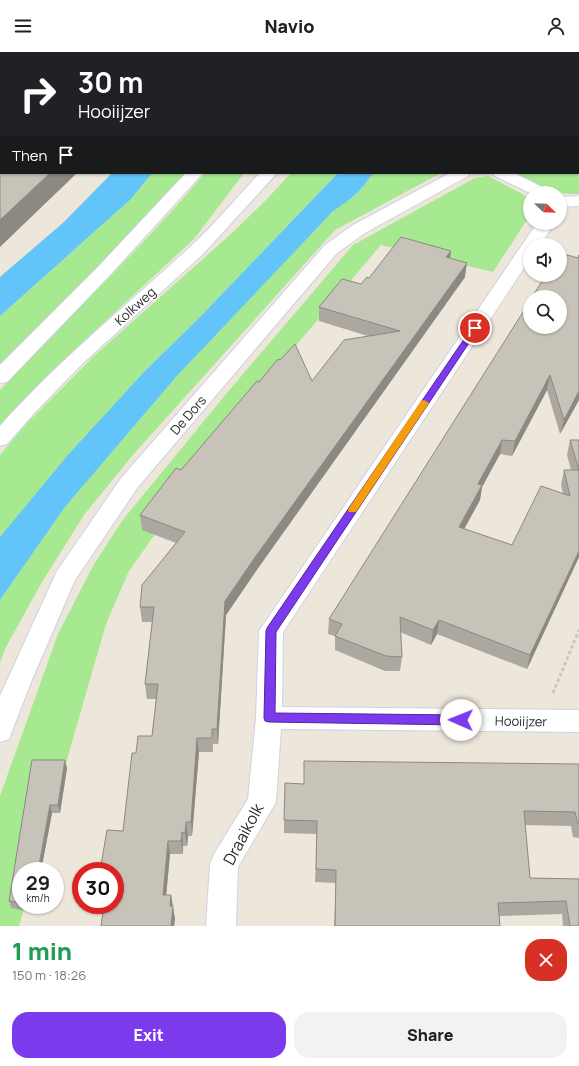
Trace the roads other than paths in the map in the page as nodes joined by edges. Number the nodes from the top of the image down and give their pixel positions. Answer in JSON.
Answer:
{"nodes":[{"id":1,"x":194,"y":174,"type":"edge"},
{"id":2,"x":268,"y":174,"type":"edge"},
{"id":3,"x":460,"y":174,"type":"edge"},
{"id":4,"x":503,"y":174,"type":"edge"},
{"id":5,"x":528,"y":186,"type":"edge"},
{"id":6,"x":579,"y":201,"type":"edge"},
{"id":7,"x":567,"y":202,"type":"edge"},
{"id":8,"x":523,"y":256,"type":"edge"},
{"id":9,"x":0,"y":378,"type":"edge"},
{"id":10,"x":0,"y":439,"type":"edge"},
{"id":11,"x":269,"y":718,"type":"junction"},
{"id":12,"x":579,"y":721,"type":"edge"},
{"id":13,"x":0,"y":731,"type":"edge"},
{"id":14,"x":221,"y":926,"type":"edge"}],
"edges":[{"from":1,"to":9,"type":"street"},
{"from":2,"to":10,"type":"street","name":"Kolkweg"},
{"from":3,"to":13,"type":"street","name":"De Dors"},
{"from":4,"to":5,"type":"street"},
{"from":6,"to":7,"type":"street"},
{"from":8,"to":11,"type":"street"},
{"from":11,"to":12,"type":"street","name":"Hooiijzer"},
{"from":11,"to":14,"type":"street","name":"Draaikolk"}]}
